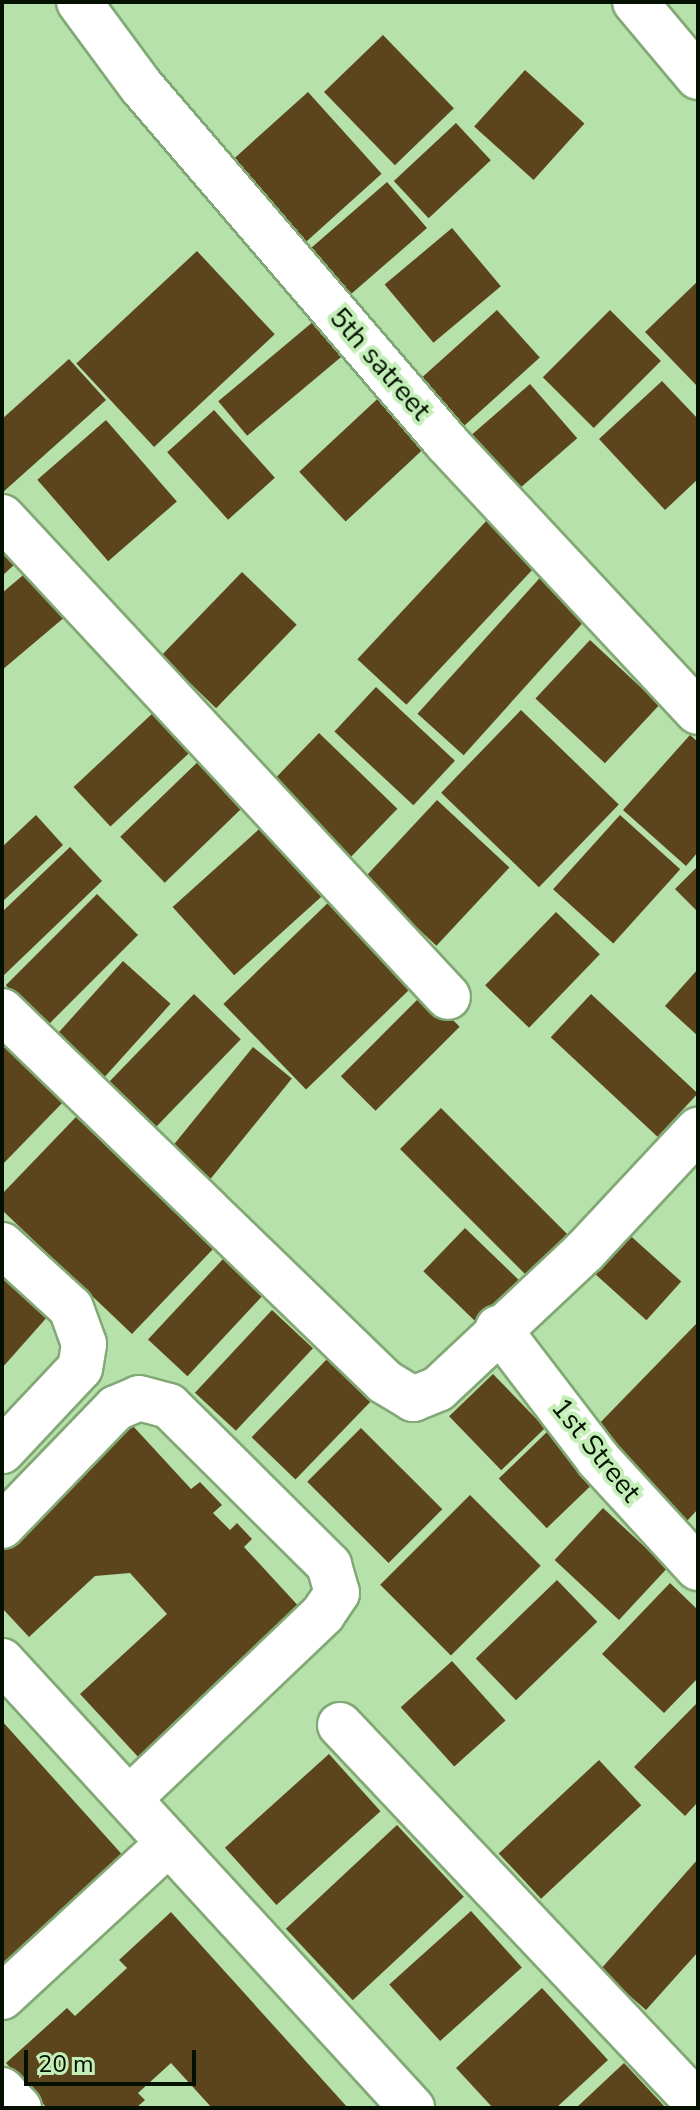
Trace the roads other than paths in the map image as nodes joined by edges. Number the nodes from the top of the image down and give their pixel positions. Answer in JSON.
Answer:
{"nodes":[{"id":1,"x":635,"y":2,"type":"edge"},
{"id":2,"x":101,"y":10,"type":"edge"},
{"id":3,"x":698,"y":77,"type":"edge"},
{"id":4,"x":2,"y":517,"type":"edge"},
{"id":5,"x":698,"y":712,"type":"edge"},
{"id":6,"x":448,"y":997,"type":"dead end"},
{"id":7,"x":2,"y":1011,"type":"edge"},
{"id":8,"x":698,"y":1130,"type":"edge"},
{"id":9,"x":2,"y":1245,"type":"edge"},
{"id":10,"x":498,"y":1328,"type":"junction"},
{"id":11,"x":2,"y":1451,"type":"edge"},
{"id":12,"x":2,"y":1526,"type":"edge"},
{"id":13,"x":698,"y":1568,"type":"edge"},
{"id":14,"x":2,"y":1661,"type":"edge"},
{"id":15,"x":340,"y":1725,"type":"dead end"},
{"id":16,"x":129,"y":1799,"type":"junction"},
{"id":17,"x":169,"y":1843,"type":"junction"},
{"id":18,"x":2,"y":1997,"type":"edge"},
{"id":19,"x":2,"y":2090,"type":"edge"},
{"id":20,"x":698,"y":2104,"type":"edge"},
{"id":21,"x":19,"y":2108,"type":"edge"},
{"id":22,"x":412,"y":2108,"type":"edge"}],
"edges":[{"from":1,"to":3,"type":"street"},
{"from":2,"to":5,"type":"street","name":"5th satreet"},
{"from":4,"to":6,"type":"street"},
{"from":7,"to":10,"type":"street"},
{"from":8,"to":10,"type":"street"},
{"from":9,"to":11,"type":"street"},
{"from":10,"to":13,"type":"street","name":"1st Street"},
{"from":12,"to":16,"type":"street"},
{"from":14,"to":16,"type":"street"},
{"from":15,"to":20,"type":"street"},
{"from":16,"to":17,"type":"street"},
{"from":17,"to":18,"type":"street"},
{"from":17,"to":22,"type":"street"},
{"from":19,"to":21,"type":"street"}]}
